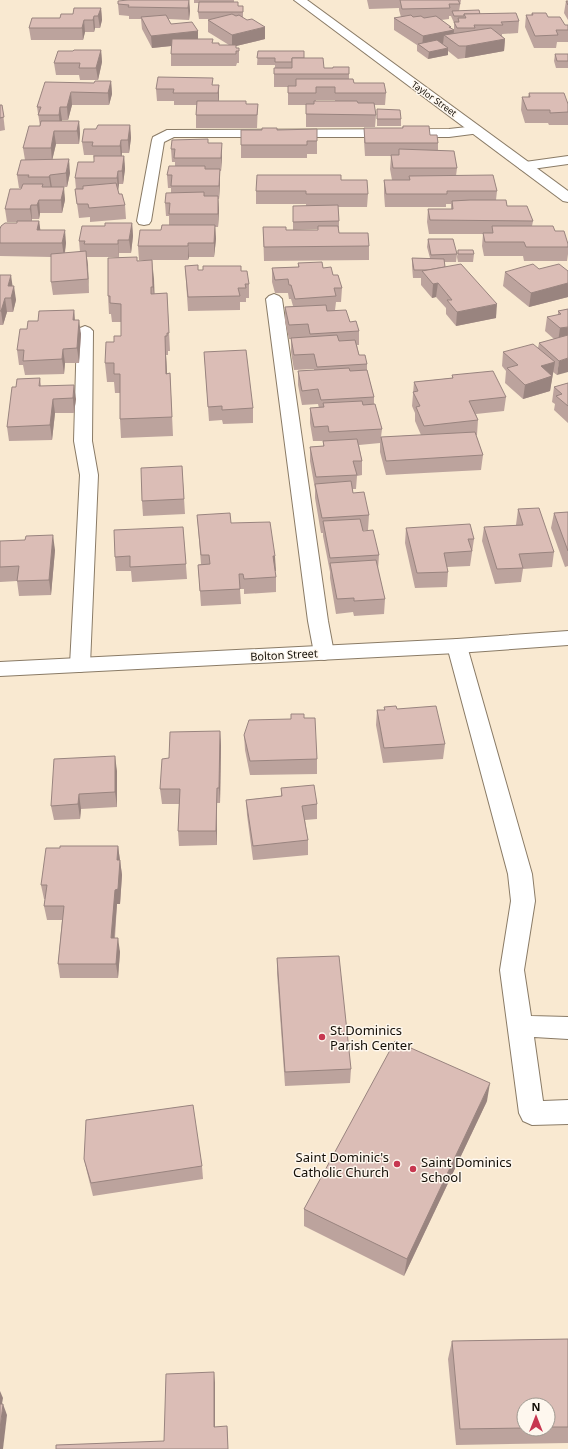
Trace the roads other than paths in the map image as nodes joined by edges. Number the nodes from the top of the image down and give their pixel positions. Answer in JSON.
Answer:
{"nodes":[{"id":1,"x":300,"y":0,"type":"edge"},
{"id":2,"x":476,"y":130,"type":"junction"},
{"id":3,"x":568,"y":160,"type":"edge"},
{"id":4,"x":525,"y":166,"type":"junction"},
{"id":5,"x":568,"y":198,"type":"edge"},
{"id":6,"x":144,"y":221,"type":"dead end"},
{"id":7,"x":274,"y":299,"type":"dead end"},
{"id":8,"x":85,"y":331,"type":"dead end"},
{"id":9,"x":568,"y":638,"type":"edge"},
{"id":10,"x":457,"y":646,"type":"junction"},
{"id":11,"x":324,"y":652,"type":"junction"},
{"id":12,"x":80,"y":665,"type":"junction"},
{"id":13,"x":0,"y":669,"type":"edge"},
{"id":14,"x":520,"y":1026,"type":"junction"},
{"id":15,"x":568,"y":1028,"type":"edge"},
{"id":16,"x":568,"y":1112,"type":"edge"}],
"edges":[{"from":1,"to":2,"type":"street","name":"Taylor Street"},
{"from":2,"to":4,"type":"street","name":"Taylor Street"},
{"from":2,"to":6,"type":"lane"},
{"from":3,"to":4,"type":"lane"},
{"from":4,"to":5,"type":"street","name":"Taylor Street"},
{"from":7,"to":11,"type":"lane"},
{"from":8,"to":12,"type":"lane"},
{"from":9,"to":10,"type":"street","name":"Bolton Street"},
{"from":10,"to":11,"type":"street","name":"Bolton Street"},
{"from":10,"to":14,"type":"lane"},
{"from":11,"to":12,"type":"street","name":"Bolton Street"},
{"from":12,"to":13,"type":"street","name":"Bolton Street"},
{"from":14,"to":15,"type":"lane"},
{"from":14,"to":16,"type":"lane"}]}
